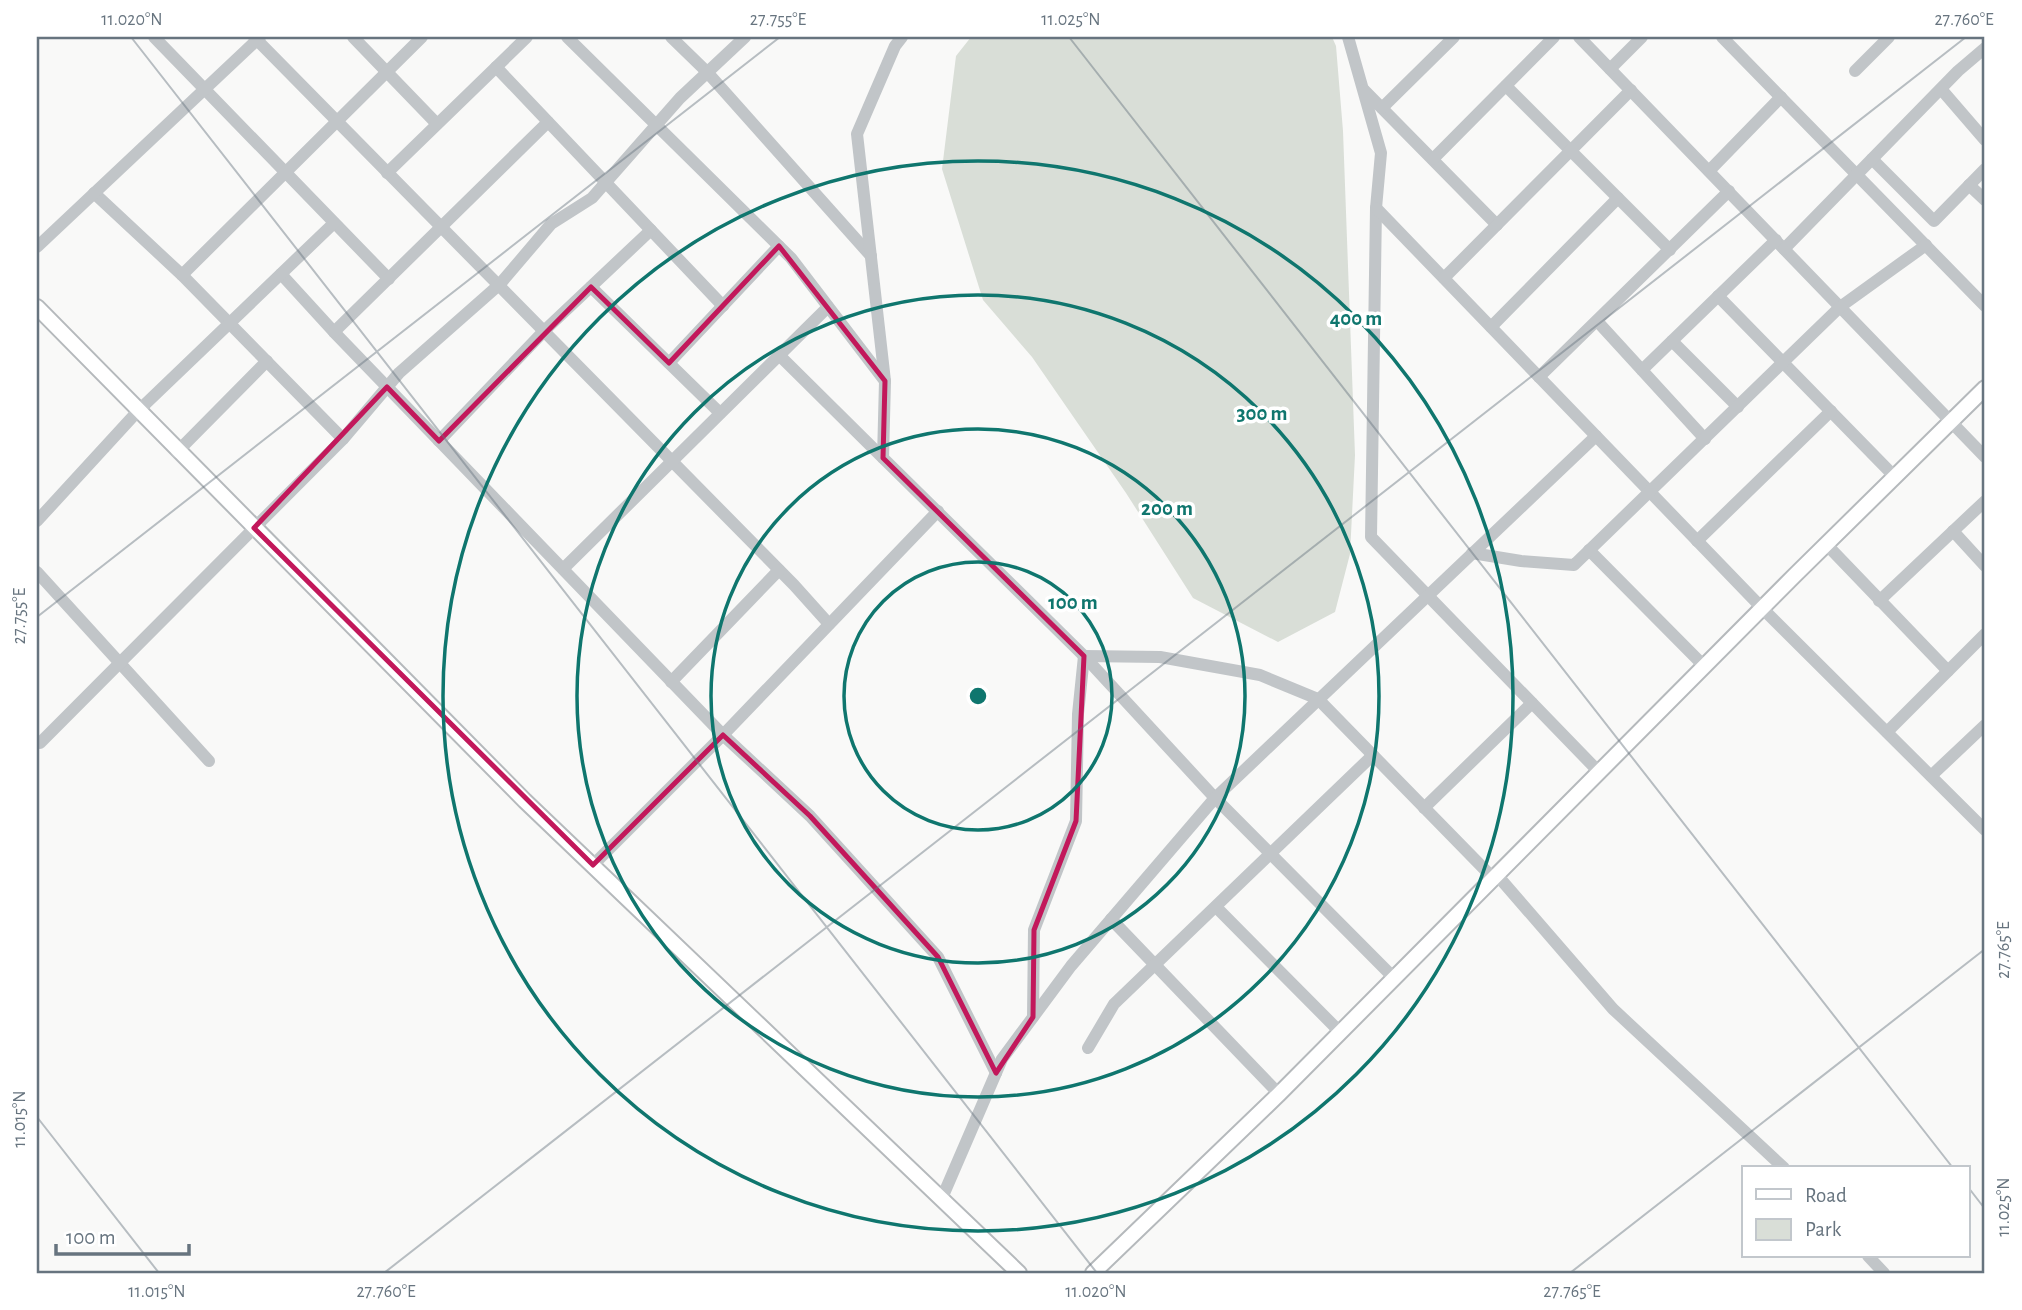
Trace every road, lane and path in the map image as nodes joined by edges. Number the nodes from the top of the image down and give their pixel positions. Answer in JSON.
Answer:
{"nodes":[{"id":1,"x":155,"y":37,"type":"edge"},
{"id":2,"x":353,"y":37,"type":"edge"},
{"id":3,"x":422,"y":37,"type":"edge"},
{"id":4,"x":527,"y":37,"type":"edge"},
{"id":5,"x":567,"y":37,"type":"edge"},
{"id":6,"x":671,"y":37,"type":"edge"},
{"id":7,"x":745,"y":37,"type":"edge"},
{"id":8,"x":1349,"y":37,"type":"edge"},
{"id":9,"x":1454,"y":37,"type":"edge"},
{"id":10,"x":1555,"y":37,"type":"edge"},
{"id":11,"x":1579,"y":37,"type":"edge"},
{"id":12,"x":1642,"y":37,"type":"edge"},
{"id":13,"x":1723,"y":37,"type":"edge"},
{"id":14,"x":1889,"y":37,"type":"edge"},
{"id":15,"x":257,"y":38,"type":"edge"},
{"id":16,"x":894,"y":40,"type":"edge"},
{"id":17,"x":1985,"y":48,"type":"edge"},
{"id":18,"x":496,"y":67,"type":"junction"},
{"id":19,"x":1610,"y":69,"type":"junction"},
{"id":20,"x":1855,"y":71,"type":"dead end"},
{"id":21,"x":387,"y":72,"type":"junction"},
{"id":22,"x":707,"y":72,"type":"junction"},
{"id":23,"x":1506,"y":86,"type":"junction"},
{"id":24,"x":204,"y":89,"type":"junction"},
{"id":25,"x":1363,"y":89,"type":"junction"},
{"id":26,"x":1941,"y":89,"type":"junction"},
{"id":27,"x":1631,"y":90,"type":"junction"},
{"id":28,"x":1781,"y":96,"type":"junction"},
{"id":29,"x":1382,"y":108,"type":"junction"},
{"id":30,"x":337,"y":122,"type":"junction"},
{"id":31,"x":548,"y":122,"type":"junction"},
{"id":32,"x":437,"y":124,"type":"junction"},
{"id":33,"x":656,"y":124,"type":"junction"},
{"id":34,"x":1985,"y":140,"type":"edge"},
{"id":35,"x":1571,"y":150,"type":"junction"},
{"id":36,"x":1433,"y":159,"type":"junction"},
{"id":37,"x":1872,"y":159,"type":"junction"},
{"id":38,"x":1985,"y":169,"type":"edge"},
{"id":39,"x":1709,"y":171,"type":"junction"},
{"id":40,"x":286,"y":172,"type":"junction"},
{"id":41,"x":387,"y":173,"type":"junction"},
{"id":42,"x":1858,"y":174,"type":"junction"},
{"id":43,"x":605,"y":182,"type":"junction"},
{"id":44,"x":1969,"y":185,"type":"junction"},
{"id":45,"x":1728,"y":191,"type":"junction"},
{"id":46,"x":94,"y":193,"type":"junction"},
{"id":47,"x":1618,"y":198,"type":"junction"},
{"id":48,"x":1985,"y":200,"type":"edge"},
{"id":49,"x":1377,"y":208,"type":"junction"},
{"id":50,"x":334,"y":223,"type":"junction"},
{"id":51,"x":1497,"y":225,"type":"junction"},
{"id":52,"x":441,"y":228,"type":"junction"},
{"id":53,"x":651,"y":230,"type":"junction"},
{"id":54,"x":1780,"y":245,"type":"junction"},
{"id":55,"x":1926,"y":245,"type":"junction"},
{"id":56,"x":779,"y":246,"type":"junction"},
{"id":57,"x":37,"y":247,"type":"edge"},
{"id":58,"x":1670,"y":250,"type":"junction"},
{"id":59,"x":871,"y":257,"type":"junction"},
{"id":60,"x":281,"y":274,"type":"junction"},
{"id":61,"x":181,"y":275,"type":"junction"},
{"id":62,"x":1444,"y":278,"type":"junction"},
{"id":63,"x":388,"y":279,"type":"junction"},
{"id":64,"x":500,"y":284,"type":"junction"},
{"id":65,"x":591,"y":286,"type":"junction"},
{"id":66,"x":1718,"y":296,"type":"junction"},
{"id":67,"x":723,"y":306,"type":"junction"},
{"id":68,"x":828,"y":306,"type":"junction"},
{"id":69,"x":1985,"y":306,"type":"edge"},
{"id":70,"x":37,"y":307,"type":"edge"},
{"id":71,"x":1840,"y":307,"type":"junction"},
{"id":72,"x":1597,"y":321,"type":"junction"},
{"id":73,"x":229,"y":323,"type":"junction"},
{"id":74,"x":1491,"y":327,"type":"junction"},
{"id":75,"x":545,"y":330,"type":"junction"},
{"id":76,"x":334,"y":332,"type":"junction"},
{"id":77,"x":1672,"y":341,"type":"junction"},
{"id":78,"x":779,"y":355,"type":"junction"},
{"id":79,"x":267,"y":361,"type":"junction"},
{"id":80,"x":669,"y":363,"type":"junction"},
{"id":81,"x":1783,"y":363,"type":"junction"},
{"id":82,"x":1642,"y":370,"type":"junction"},
{"id":83,"x":1539,"y":377,"type":"junction"},
{"id":84,"x":885,"y":381,"type":"junction"},
{"id":85,"x":387,"y":387,"type":"junction"},
{"id":86,"x":1985,"y":388,"type":"edge"},
{"id":87,"x":1738,"y":407,"type":"junction"},
{"id":88,"x":1831,"y":411,"type":"junction"},
{"id":89,"x":138,"y":412,"type":"junction"},
{"id":90,"x":720,"y":414,"type":"junction"},
{"id":91,"x":1951,"y":422,"type":"junction"},
{"id":92,"x":1596,"y":436,"type":"junction"},
{"id":93,"x":343,"y":439,"type":"junction"},
{"id":94,"x":1705,"y":439,"type":"junction"},
{"id":95,"x":439,"y":441,"type":"junction"},
{"id":96,"x":177,"y":452,"type":"junction"},
{"id":97,"x":1985,"y":457,"type":"edge"},
{"id":98,"x":883,"y":458,"type":"junction"},
{"id":99,"x":672,"y":461,"type":"junction"},
{"id":100,"x":1895,"y":477,"type":"junction"},
{"id":101,"x":1651,"y":492,"type":"junction"},
{"id":102,"x":1985,"y":501,"type":"edge"},
{"id":103,"x":937,"y":512,"type":"junction"},
{"id":104,"x":37,"y":521,"type":"edge"},
{"id":105,"x":254,"y":528,"type":"junction"},
{"id":106,"x":1953,"y":531,"type":"junction"},
{"id":107,"x":1697,"y":541,"type":"junction"},
{"id":108,"x":1826,"y":544,"type":"junction"},
{"id":109,"x":1590,"y":550,"type":"junction"},
{"id":110,"x":1472,"y":553,"type":"junction"},
{"id":111,"x":1985,"y":566,"type":"edge"},
{"id":112,"x":563,"y":569,"type":"junction"},
{"id":113,"x":779,"y":570,"type":"junction"},
{"id":114,"x":37,"y":572,"type":"edge"},
{"id":115,"x":1428,"y":596,"type":"junction"},
{"id":116,"x":1879,"y":601,"type":"junction"},
{"id":117,"x":1762,"y":608,"type":"junction"},
{"id":118,"x":829,"y":624,"type":"junction"},
{"id":119,"x":1985,"y":634,"type":"edge"},
{"id":120,"x":1084,"y":656,"type":"junction"},
{"id":121,"x":120,"y":663,"type":"junction"},
{"id":122,"x":1704,"y":666,"type":"junction"},
{"id":123,"x":1948,"y":671,"type":"junction"},
{"id":124,"x":671,"y":681,"type":"junction"},
{"id":125,"x":1318,"y":699,"type":"junction"},
{"id":126,"x":1532,"y":703,"type":"junction"},
{"id":127,"x":1985,"y":725,"type":"edge"},
{"id":128,"x":1887,"y":732,"type":"junction"},
{"id":129,"x":723,"y":735,"type":"junction"},
{"id":130,"x":40,"y":743,"type":"dead end"},
{"id":131,"x":1373,"y":755,"type":"junction"},
{"id":132,"x":209,"y":761,"type":"dead end"},
{"id":133,"x":1599,"y":772,"type":"junction"},
{"id":134,"x":1931,"y":776,"type":"junction"},
{"id":135,"x":1215,"y":798,"type":"junction"},
{"id":136,"x":1424,"y":808,"type":"junction"},
{"id":137,"x":1985,"y":830,"type":"edge"},
{"id":138,"x":1271,"y":854,"type":"junction"},
{"id":139,"x":593,"y":865,"type":"junction"},
{"id":140,"x":1495,"y":877,"type":"junction"},
{"id":141,"x":1216,"y":907,"type":"junction"},
{"id":142,"x":1111,"y":919,"type":"junction"},
{"id":143,"x":1155,"y":965,"type":"junction"},
{"id":144,"x":1394,"y":978,"type":"junction"},
{"id":145,"x":1033,"y":1017,"type":"junction"},
{"id":146,"x":1340,"y":1032,"type":"junction"},
{"id":147,"x":1088,"y":1048,"type":"dead end"},
{"id":148,"x":996,"y":1073,"type":"junction"},
{"id":149,"x":1279,"y":1094,"type":"junction"},
{"id":150,"x":1782,"y":1166,"type":"edge"},
{"id":151,"x":942,"y":1198,"type":"junction"},
{"id":152,"x":1870,"y":1258,"type":"edge"},
{"id":153,"x":1019,"y":1273,"type":"edge"},
{"id":154,"x":1093,"y":1273,"type":"edge"},
{"id":155,"x":1884,"y":1273,"type":"edge"}],
"edges":[{"from":1,"to":24,"type":"street"},
{"from":2,"to":21,"type":"street"},
{"from":3,"to":21,"type":"street"},
{"from":4,"to":18,"type":"street"},
{"from":5,"to":33,"type":"street"},
{"from":6,"to":22,"type":"street"},
{"from":7,"to":22,"type":"street"},
{"from":8,"to":25,"type":"street"},
{"from":9,"to":29,"type":"street"},
{"from":10,"to":23,"type":"street"},
{"from":11,"to":19,"type":"street"},
{"from":12,"to":19,"type":"street"},
{"from":13,"to":28,"type":"street"},
{"from":14,"to":20,"type":"street"},
{"from":15,"to":24,"type":"street"},
{"from":15,"to":30,"type":"street"},
{"from":16,"to":59,"type":"street"},
{"from":17,"to":26,"type":"street"},
{"from":18,"to":31,"type":"street"},
{"from":18,"to":32,"type":"street"},
{"from":19,"to":27,"type":"street"},
{"from":21,"to":30,"type":"street"},
{"from":21,"to":32,"type":"street"},
{"from":22,"to":33,"type":"street"},
{"from":22,"to":59,"type":"street"},
{"from":23,"to":35,"type":"street"},
{"from":23,"to":36,"type":"street"},
{"from":24,"to":40,"type":"street"},
{"from":24,"to":46,"type":"street"},
{"from":25,"to":29,"type":"street"},
{"from":25,"to":49,"type":"street"},
{"from":26,"to":34,"type":"street"},
{"from":26,"to":37,"type":"street"},
{"from":27,"to":35,"type":"street"},
{"from":27,"to":39,"type":"street"},
{"from":28,"to":39,"type":"street"},
{"from":28,"to":42,"type":"street"},
{"from":29,"to":36,"type":"street"},
{"from":30,"to":40,"type":"street"},
{"from":30,"to":41,"type":"street"},
{"from":31,"to":43,"type":"street"},
{"from":31,"to":52,"type":"street"},
{"from":32,"to":41,"type":"street"},
{"from":33,"to":43,"type":"street"},
{"from":33,"to":56,"type":"street"},
{"from":35,"to":47,"type":"street"},
{"from":35,"to":51,"type":"street"},
{"from":36,"to":51,"type":"street"},
{"from":37,"to":42,"type":"street"},
{"from":37,"to":44,"type":"street"},
{"from":38,"to":44,"type":"street"},
{"from":39,"to":45,"type":"street"},
{"from":40,"to":50,"type":"street"},
{"from":40,"to":61,"type":"street"},
{"from":41,"to":52,"type":"street"},
{"from":42,"to":54,"type":"street"},
{"from":42,"to":55,"type":"street"},
{"from":43,"to":53,"type":"street"},
{"from":43,"to":64,"type":"street"},
{"from":44,"to":48,"type":"street"},
{"from":45,"to":54,"type":"street"},
{"from":45,"to":58,"type":"street"},
{"from":46,"to":57,"type":"street"},
{"from":46,"to":61,"type":"street"},
{"from":47,"to":58,"type":"street"},
{"from":47,"to":74,"type":"street"},
{"from":49,"to":62,"type":"street"},
{"from":49,"to":115,"type":"street"},
{"from":50,"to":60,"type":"street"},
{"from":50,"to":63,"type":"street"},
{"from":51,"to":62,"type":"street"},
{"from":52,"to":63,"type":"street"},
{"from":52,"to":64,"type":"street"},
{"from":53,"to":65,"type":"street"},
{"from":53,"to":67,"type":"street"},
{"from":54,"to":66,"type":"street"},
{"from":54,"to":71,"type":"street"},
{"from":55,"to":69,"type":"street"},
{"from":55,"to":71,"type":"street"},
{"from":56,"to":67,"type":"street"},
{"from":56,"to":68,"type":"street"},
{"from":58,"to":72,"type":"street"},
{"from":59,"to":84,"type":"street"},
{"from":60,"to":73,"type":"street"},
{"from":60,"to":76,"type":"street"},
{"from":61,"to":73,"type":"street"},
{"from":62,"to":74,"type":"street"},
{"from":63,"to":76,"type":"street"},
{"from":64,"to":75,"type":"street"},
{"from":64,"to":85,"type":"street"},
{"from":65,"to":75,"type":"street"},
{"from":65,"to":80,"type":"street"},
{"from":66,"to":77,"type":"street"},
{"from":66,"to":81,"type":"street"},
{"from":67,"to":80,"type":"street"},
{"from":68,"to":78,"type":"street"},
{"from":68,"to":84,"type":"street"},
{"from":70,"to":89,"type":"main road"},
{"from":71,"to":81,"type":"street"},
{"from":71,"to":91,"type":"street"},
{"from":72,"to":82,"type":"street"},
{"from":72,"to":83,"type":"street"},
{"from":73,"to":79,"type":"street"},
{"from":73,"to":89,"type":"street"},
{"from":74,"to":83,"type":"street"},
{"from":75,"to":95,"type":"street"},
{"from":75,"to":99,"type":"street"},
{"from":76,"to":85,"type":"street"},
{"from":77,"to":82,"type":"street"},
{"from":77,"to":87,"type":"street"},
{"from":78,"to":90,"type":"street"},
{"from":78,"to":98,"type":"street"},
{"from":79,"to":93,"type":"street"},
{"from":79,"to":96,"type":"street"},
{"from":80,"to":90,"type":"street"},
{"from":81,"to":87,"type":"street"},
{"from":81,"to":88,"type":"street"},
{"from":82,"to":94,"type":"street"},
{"from":83,"to":92,"type":"street"},
{"from":84,"to":98,"type":"street"},
{"from":85,"to":93,"type":"street"},
{"from":85,"to":95,"type":"street"},
{"from":86,"to":91,"type":"main road"},
{"from":87,"to":94,"type":"street"},
{"from":88,"to":100,"type":"street"},
{"from":88,"to":107,"type":"street"},
{"from":89,"to":96,"type":"main road"},
{"from":89,"to":104,"type":"street"},
{"from":90,"to":99,"type":"street"},
{"from":91,"to":97,"type":"street"},
{"from":91,"to":100,"type":"main road"},
{"from":92,"to":101,"type":"street"},
{"from":92,"to":110,"type":"street"},
{"from":93,"to":105,"type":"street"},
{"from":94,"to":101,"type":"street"},
{"from":95,"to":112,"type":"street"},
{"from":96,"to":105,"type":"main road"},
{"from":98,"to":103,"type":"street"},
{"from":99,"to":112,"type":"street"},
{"from":99,"to":113,"type":"street"},
{"from":100,"to":108,"type":"main road"},
{"from":101,"to":107,"type":"street"},
{"from":101,"to":109,"type":"street"},
{"from":102,"to":106,"type":"street"},
{"from":103,"to":118,"type":"street"},
{"from":103,"to":120,"type":"street"},
{"from":105,"to":121,"type":"street"},
{"from":105,"to":139,"type":"main road"},
{"from":106,"to":111,"type":"street"},
{"from":106,"to":116,"type":"street"},
{"from":107,"to":117,"type":"street"},
{"from":108,"to":116,"type":"street"},
{"from":108,"to":117,"type":"main road"},
{"from":109,"to":110,"type":"street"},
{"from":109,"to":122,"type":"street"},
{"from":110,"to":115,"type":"street"},
{"from":112,"to":124,"type":"street"},
{"from":113,"to":118,"type":"street"},
{"from":113,"to":124,"type":"street"},
{"from":114,"to":121,"type":"street"},
{"from":115,"to":125,"type":"street"},
{"from":115,"to":126,"type":"street"},
{"from":116,"to":123,"type":"street"},
{"from":117,"to":122,"type":"main road"},
{"from":117,"to":128,"type":"street"},
{"from":118,"to":129,"type":"street"},
{"from":119,"to":123,"type":"street"},
{"from":120,"to":125,"type":"street"},
{"from":120,"to":135,"type":"street"},
{"from":120,"to":145,"type":"street"},
{"from":121,"to":130,"type":"street"},
{"from":121,"to":132,"type":"street"},
{"from":122,"to":133,"type":"main road"},
{"from":123,"to":128,"type":"street"},
{"from":124,"to":129,"type":"street"},
{"from":125,"to":131,"type":"street"},
{"from":125,"to":135,"type":"street"},
{"from":126,"to":133,"type":"street"},
{"from":126,"to":136,"type":"street"},
{"from":127,"to":134,"type":"street"},
{"from":128,"to":134,"type":"street"},
{"from":129,"to":139,"type":"street"},
{"from":129,"to":148,"type":"street"},
{"from":131,"to":136,"type":"street"},
{"from":131,"to":138,"type":"street"},
{"from":133,"to":140,"type":"main road"},
{"from":134,"to":137,"type":"street"},
{"from":135,"to":138,"type":"street"},
{"from":135,"to":142,"type":"street"},
{"from":136,"to":140,"type":"street"},
{"from":138,"to":141,"type":"street"},
{"from":138,"to":144,"type":"street"},
{"from":139,"to":151,"type":"main road"},
{"from":140,"to":144,"type":"main road"},
{"from":140,"to":150,"type":"street"},
{"from":141,"to":143,"type":"street"},
{"from":141,"to":146,"type":"street"},
{"from":142,"to":143,"type":"street"},
{"from":142,"to":145,"type":"street"},
{"from":143,"to":147,"type":"street"},
{"from":143,"to":149,"type":"street"},
{"from":144,"to":146,"type":"main road"},
{"from":145,"to":148,"type":"street"},
{"from":146,"to":149,"type":"main road"},
{"from":148,"to":151,"type":"street"},
{"from":149,"to":154,"type":"main road"},
{"from":151,"to":153,"type":"main road"},
{"from":152,"to":155,"type":"street"}]}
